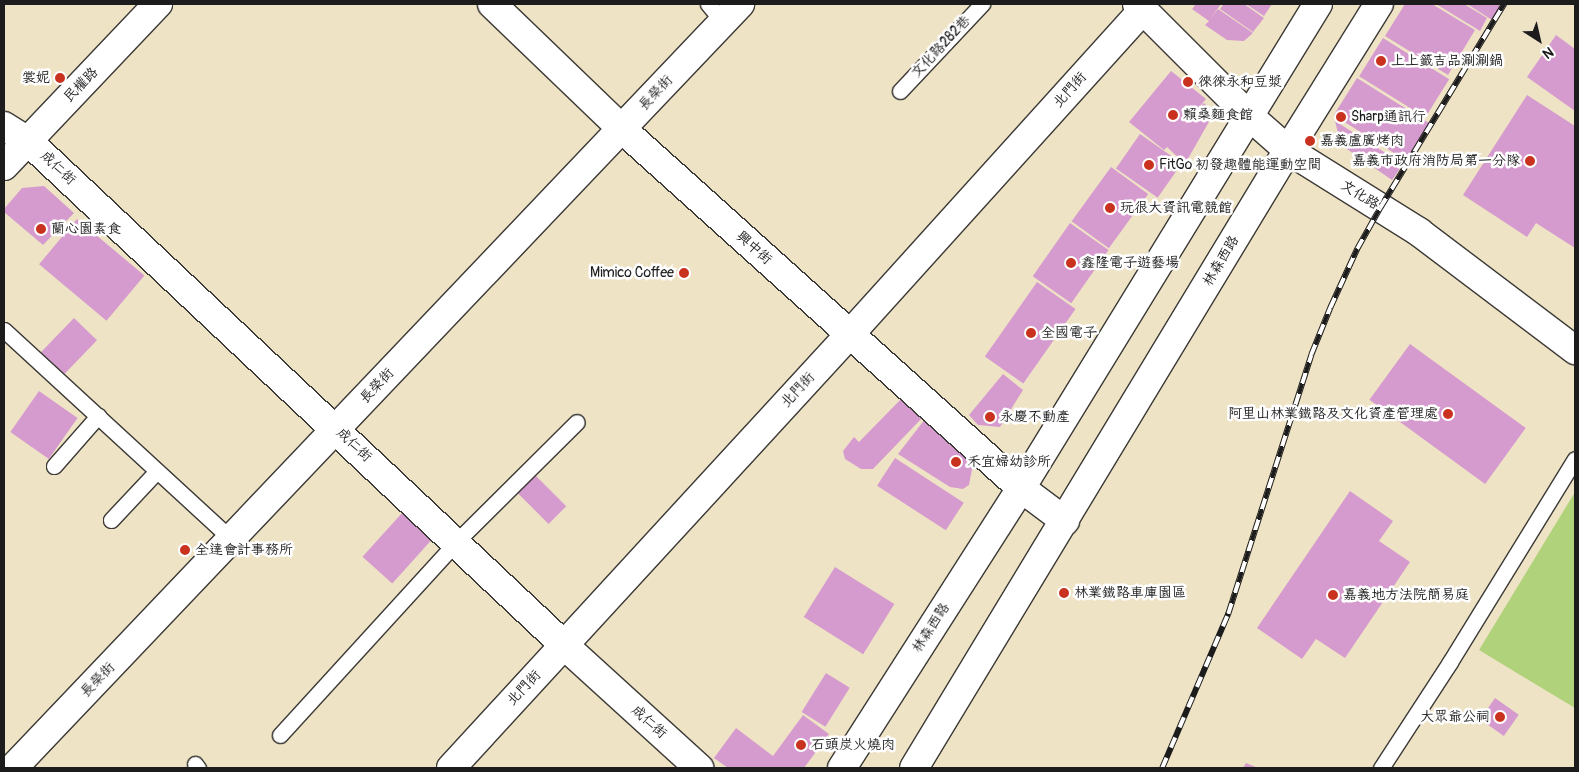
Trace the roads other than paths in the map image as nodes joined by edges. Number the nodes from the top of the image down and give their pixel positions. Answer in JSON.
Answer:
{"nodes":[{"id":1,"x":158,"y":4,"type":"edge"},
{"id":2,"x":492,"y":4,"type":"edge"},
{"id":3,"x":982,"y":4,"type":"edge"},
{"id":4,"x":1318,"y":4,"type":"edge"},
{"id":5,"x":1379,"y":4,"type":"edge"},
{"id":6,"x":1140,"y":7,"type":"edge"},
{"id":7,"x":724,"y":10,"type":"edge"},
{"id":8,"x":900,"y":91,"type":"dead end"},
{"id":9,"x":1248,"y":115,"type":"junction"},
{"id":10,"x":4,"y":126,"type":"edge"},
{"id":11,"x":622,"y":129,"type":"junction"},
{"id":12,"x":28,"y":140,"type":"junction"},
{"id":13,"x":1288,"y":150,"type":"junction"},
{"id":14,"x":4,"y":166,"type":"edge"},
{"id":15,"x":4,"y":330,"type":"edge"},
{"id":16,"x":850,"y":334,"type":"junction"},
{"id":17,"x":1575,"y":350,"type":"edge"},
{"id":18,"x":98,"y":416,"type":"junction"},
{"id":19,"x":577,"y":422,"type":"dead end"},
{"id":20,"x":337,"y":429,"type":"junction"},
{"id":21,"x":1575,"y":459,"type":"edge"},
{"id":22,"x":54,"y":466,"type":"dead end"},
{"id":23,"x":157,"y":472,"type":"junction"},
{"id":24,"x":1021,"y":488,"type":"junction"},
{"id":25,"x":111,"y":520,"type":"dead end"},
{"id":26,"x":1065,"y":521,"type":"junction"},
{"id":27,"x":231,"y":540,"type":"junction"},
{"id":28,"x":456,"y":542,"type":"junction"},
{"id":29,"x":564,"y":645,"type":"junction"},
{"id":30,"x":280,"y":735,"type":"dead end"},
{"id":31,"x":13,"y":768,"type":"edge"},
{"id":32,"x":451,"y":768,"type":"edge"},
{"id":33,"x":700,"y":768,"type":"edge"},
{"id":34,"x":842,"y":768,"type":"edge"},
{"id":35,"x":914,"y":768,"type":"edge"},
{"id":36,"x":1381,"y":768,"type":"edge"}],
"edges":[{"from":1,"to":12,"type":"street","name":"民權路"},
{"from":2,"to":11,"type":"street","name":"興中街"},
{"from":3,"to":8,"type":"lane","name":"文化路282巷"},
{"from":4,"to":9,"type":"street","name":"林森西路"},
{"from":5,"to":13,"type":"street","name":"林森西路"},
{"from":6,"to":9,"type":"street","name":"文化路"},
{"from":6,"to":16,"type":"street","name":"北門街"},
{"from":7,"to":11,"type":"street","name":"長榮街"},
{"from":9,"to":13,"type":"street","name":"文化路"},
{"from":9,"to":24,"type":"street","name":"林森西路"},
{"from":10,"to":12,"type":"street","name":"成仁街"},
{"from":11,"to":16,"type":"street","name":"興中街"},
{"from":11,"to":20,"type":"street","name":"長榮街"},
{"from":12,"to":14,"type":"street","name":"民權路"},
{"from":12,"to":20,"type":"street","name":"成仁街"},
{"from":13,"to":17,"type":"street","name":"文化路"},
{"from":13,"to":26,"type":"street","name":"林森西路"},
{"from":15,"to":18,"type":"lane"},
{"from":16,"to":24,"type":"street","name":"興中街"},
{"from":16,"to":29,"type":"street","name":"北門街"},
{"from":18,"to":22,"type":"lane"},
{"from":18,"to":23,"type":"lane"},
{"from":19,"to":28,"type":"lane"},
{"from":20,"to":27,"type":"street","name":"長榮街"},
{"from":20,"to":28,"type":"street","name":"成仁街"},
{"from":21,"to":36,"type":"lane"},
{"from":23,"to":25,"type":"lane"},
{"from":23,"to":27,"type":"lane"},
{"from":24,"to":26,"type":"street"},
{"from":24,"to":34,"type":"street","name":"林森西路"},
{"from":26,"to":35,"type":"street","name":"林森西路"},
{"from":27,"to":31,"type":"street","name":"長榮街"},
{"from":28,"to":29,"type":"street","name":"成仁街"},
{"from":28,"to":30,"type":"lane"},
{"from":29,"to":32,"type":"street","name":"北門街"},
{"from":29,"to":33,"type":"street","name":"成仁街"}]}
